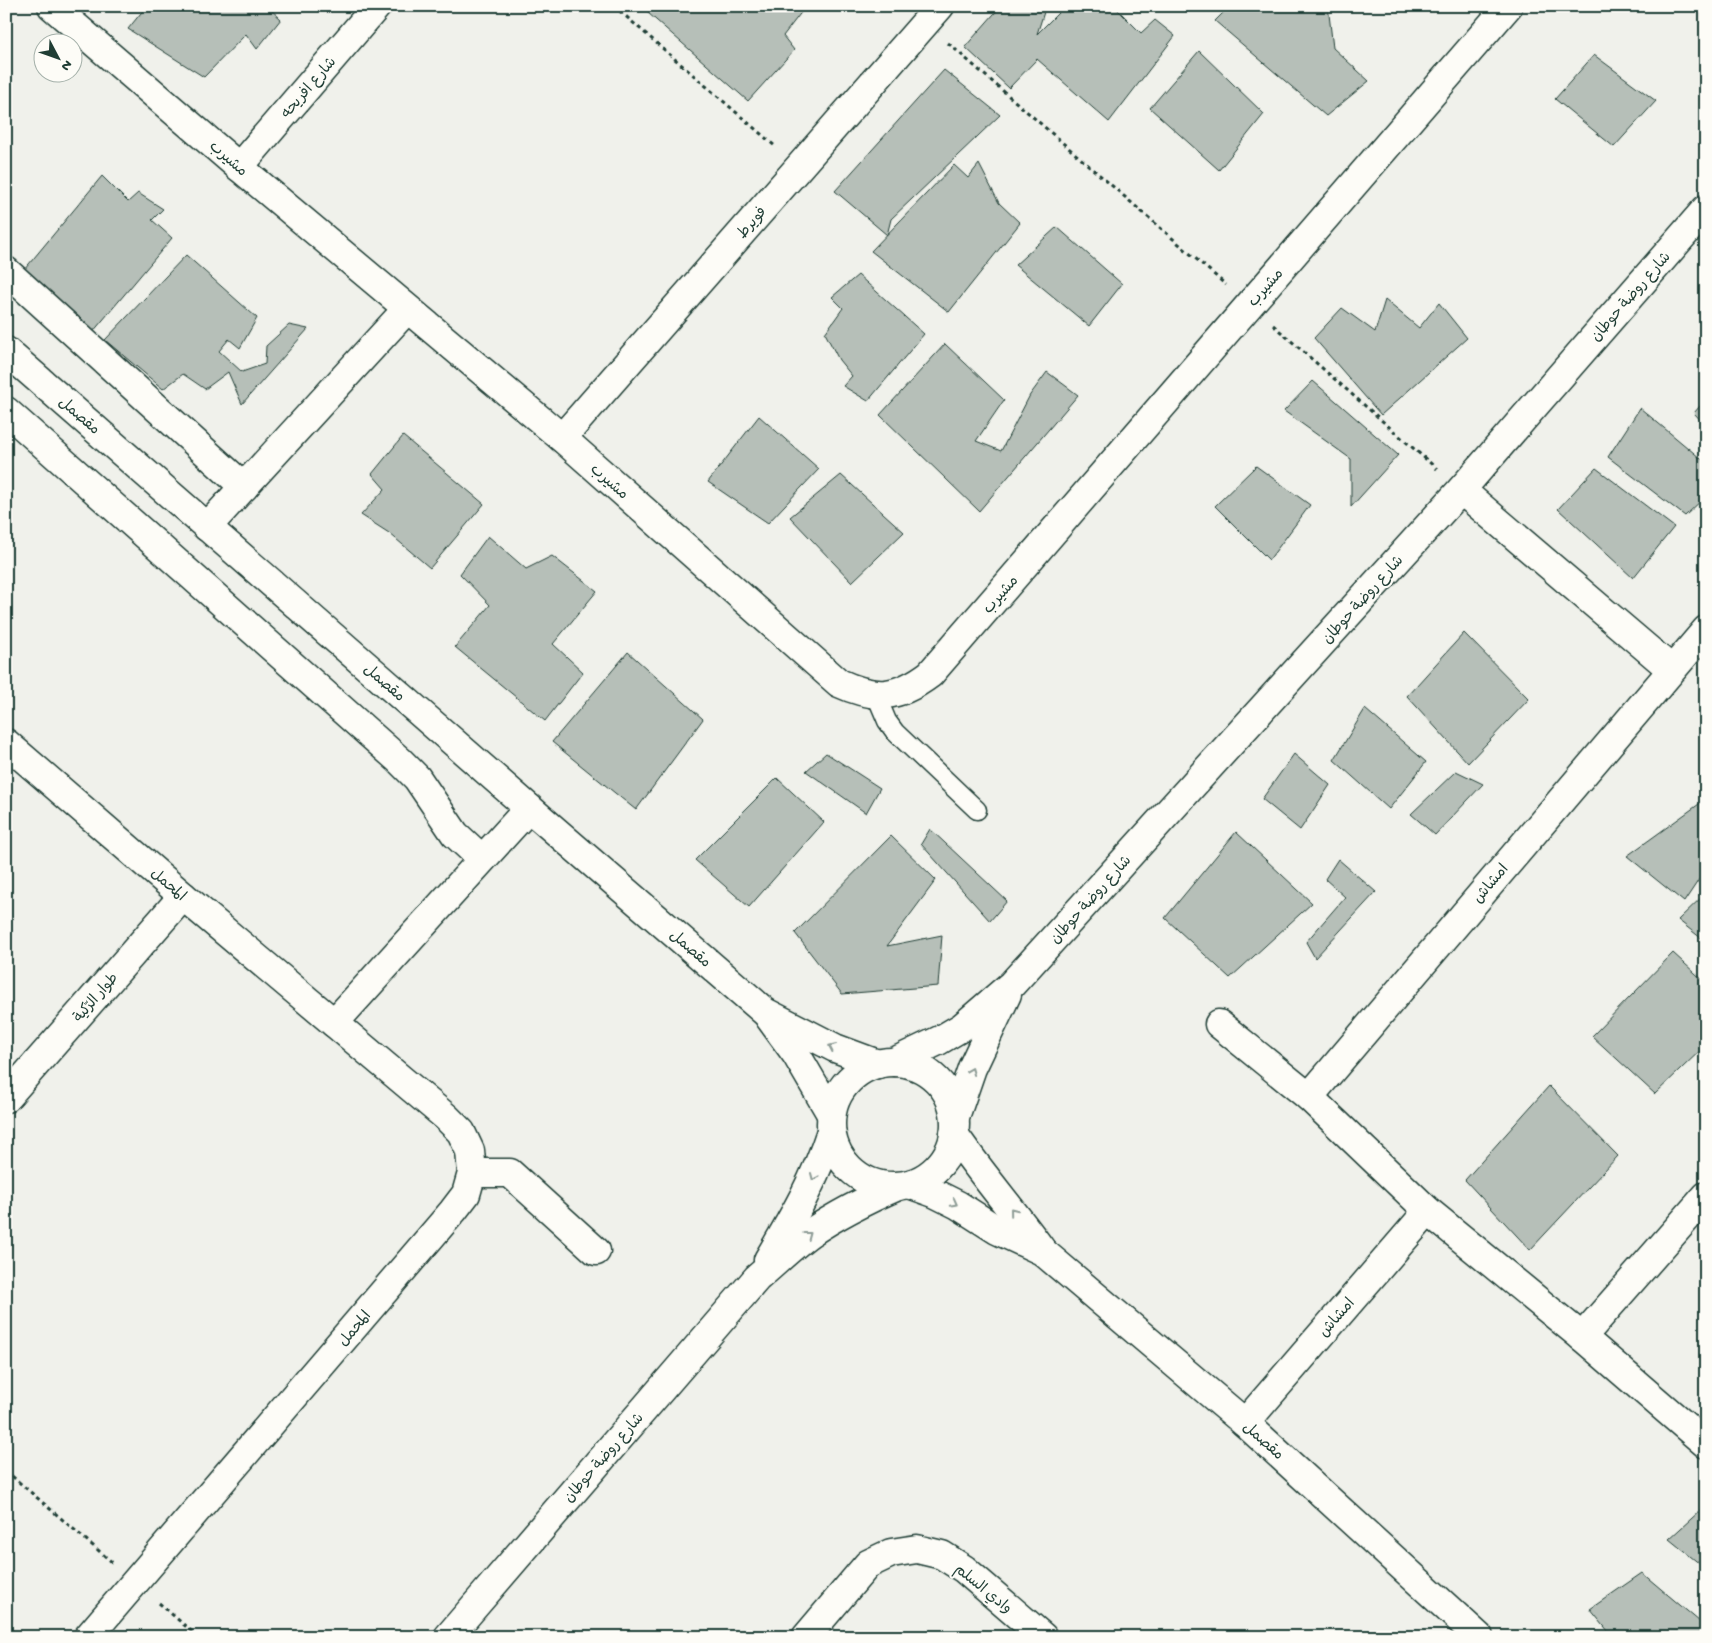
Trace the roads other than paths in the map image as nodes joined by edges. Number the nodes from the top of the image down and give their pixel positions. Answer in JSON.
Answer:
{"nodes":[{"id":1,"x":52,"y":6,"type":"edge"},
{"id":2,"x":377,"y":6,"type":"edge"},
{"id":3,"x":1508,"y":6,"type":"edge"},
{"id":4,"x":932,"y":15,"type":"edge"},
{"id":5,"x":239,"y":167,"type":"junction"},
{"id":6,"x":1706,"y":209,"type":"edge"},
{"id":7,"x":6,"y":271,"type":"edge"},
{"id":8,"x":407,"y":309,"type":"junction"},
{"id":9,"x":6,"y":351,"type":"edge"},
{"id":10,"x":6,"y":411,"type":"edge"},
{"id":11,"x":562,"y":438,"type":"junction"},
{"id":12,"x":244,"y":487,"type":"junction"},
{"id":13,"x":1461,"y":490,"type":"junction"},
{"id":14,"x":207,"y":527,"type":"junction"},
{"id":15,"x":1706,"y":630,"type":"edge"},
{"id":16,"x":1671,"y":669,"type":"junction"},
{"id":17,"x":876,"y":695,"type":"junction"},
{"id":18,"x":6,"y":742,"type":"edge"},
{"id":19,"x":529,"y":808,"type":"junction"},
{"id":20,"x":977,"y":810,"type":"dead end"},
{"id":21,"x":482,"y":859,"type":"junction"},
{"id":22,"x":183,"y":896,"type":"junction"},
{"id":23,"x":1012,"y":984,"type":"junction"},
{"id":24,"x":765,"y":1012,"type":"junction"},
{"id":25,"x":334,"y":1023,"type":"junction"},
{"id":26,"x":1220,"y":1024,"type":"dead end"},
{"id":27,"x":886,"y":1063,"type":"junction"},
{"id":28,"x":1309,"y":1097,"type":"junction"},
{"id":29,"x":6,"y":1098,"type":"edge"},
{"id":30,"x":831,"y":1123,"type":"junction"},
{"id":31,"x":954,"y":1126,"type":"junction"},
{"id":32,"x":472,"y":1173,"type":"junction"},
{"id":33,"x":904,"y":1185,"type":"junction"},
{"id":34,"x":1706,"y":1196,"type":"edge"},
{"id":35,"x":1428,"y":1210,"type":"junction"},
{"id":36,"x":1042,"y":1251,"type":"junction"},
{"id":37,"x":596,"y":1252,"type":"dead end"},
{"id":38,"x":757,"y":1278,"type":"junction"},
{"id":39,"x":1582,"y":1337,"type":"junction"},
{"id":40,"x":1245,"y":1423,"type":"junction"},
{"id":41,"x":1706,"y":1444,"type":"edge"},
{"id":42,"x":88,"y":1637,"type":"edge"},
{"id":43,"x":448,"y":1637,"type":"edge"},
{"id":44,"x":806,"y":1637,"type":"edge"},
{"id":45,"x":1043,"y":1637,"type":"edge"},
{"id":46,"x":1479,"y":1637,"type":"edge"}],
"edges":[{"from":1,"to":5,"type":"street","name":"مشيرب"},
{"from":2,"to":5,"type":"street","name":"شارع افريحه"},
{"from":3,"to":17,"type":"street","name":"مشيرب"},
{"from":4,"to":11,"type":"street","name":"فويرط"},
{"from":5,"to":8,"type":"street","name":"مشيرب"},
{"from":6,"to":13,"type":"street","name":"شارع روضة حوطان"},
{"from":7,"to":12,"type":"street"},
{"from":8,"to":11,"type":"street","name":"مشيرب"},
{"from":8,"to":12,"type":"street"},
{"from":9,"to":14,"type":"street","name":"مقصمل"},
{"from":10,"to":21,"type":"street"},
{"from":11,"to":17,"type":"street","name":"مشيرب"},
{"from":12,"to":14,"type":"street"},
{"from":13,"to":16,"type":"street"},
{"from":13,"to":23,"type":"street","name":"شارع روضة حوطان"},
{"from":14,"to":19,"type":"street","name":"مقصمل"},
{"from":15,"to":16,"type":"street","name":"امشاش"},
{"from":16,"to":28,"type":"street","name":"امشاش"},
{"from":17,"to":20,"type":"lane"},
{"from":18,"to":22,"type":"street","name":"المحمل"},
{"from":19,"to":21,"type":"street"},
{"from":19,"to":24,"type":"street","name":"مقصمل"},
{"from":21,"to":25,"type":"street"},
{"from":22,"to":25,"type":"street","name":"المحمل"},
{"from":22,"to":29,"type":"street","name":"طوار الرّكية"},
{"from":23,"to":27,"type":"street","name":"شارع روضة حوطان"},
{"from":31,"to":23,"type":"street","name":"شارع روضة حوطان","one_way":true},
{"from":27,"to":24,"type":"street","name":"مقصمل","one_way":true},
{"from":24,"to":30,"type":"street","name":"مقصمل"},
{"from":25,"to":32,"type":"street","name":"المحمل"},
{"from":26,"to":28,"type":"street"},
{"from":27,"to":30,"type":"street"},
{"from":27,"to":31,"type":"street"},
{"from":28,"to":35,"type":"street"},
{"from":30,"to":33,"type":"street"},
{"from":30,"to":38,"type":"street","name":"شارع روضة حوطان","one_way":true},
{"from":31,"to":33,"type":"street"},
{"from":36,"to":31,"type":"street","name":"مقصمل","one_way":true},
{"from":32,"to":37,"type":"street"},
{"from":32,"to":42,"type":"street","name":"المحمل"},
{"from":33,"to":36,"type":"street","name":"مقصمل","one_way":true},
{"from":38,"to":33,"type":"street","name":"شارع روضة حوطان","one_way":true},
{"from":34,"to":39,"type":"street"},
{"from":35,"to":39,"type":"street"},
{"from":35,"to":40,"type":"street","name":"امشاش"},
{"from":36,"to":40,"type":"street","name":"مقصمل"},
{"from":38,"to":43,"type":"street","name":"شارع روضة حوطان"},
{"from":39,"to":41,"type":"street"},
{"from":40,"to":46,"type":"street","name":"مقصمل"},
{"from":44,"to":45,"type":"street","name":"وادي السلم"}]}
